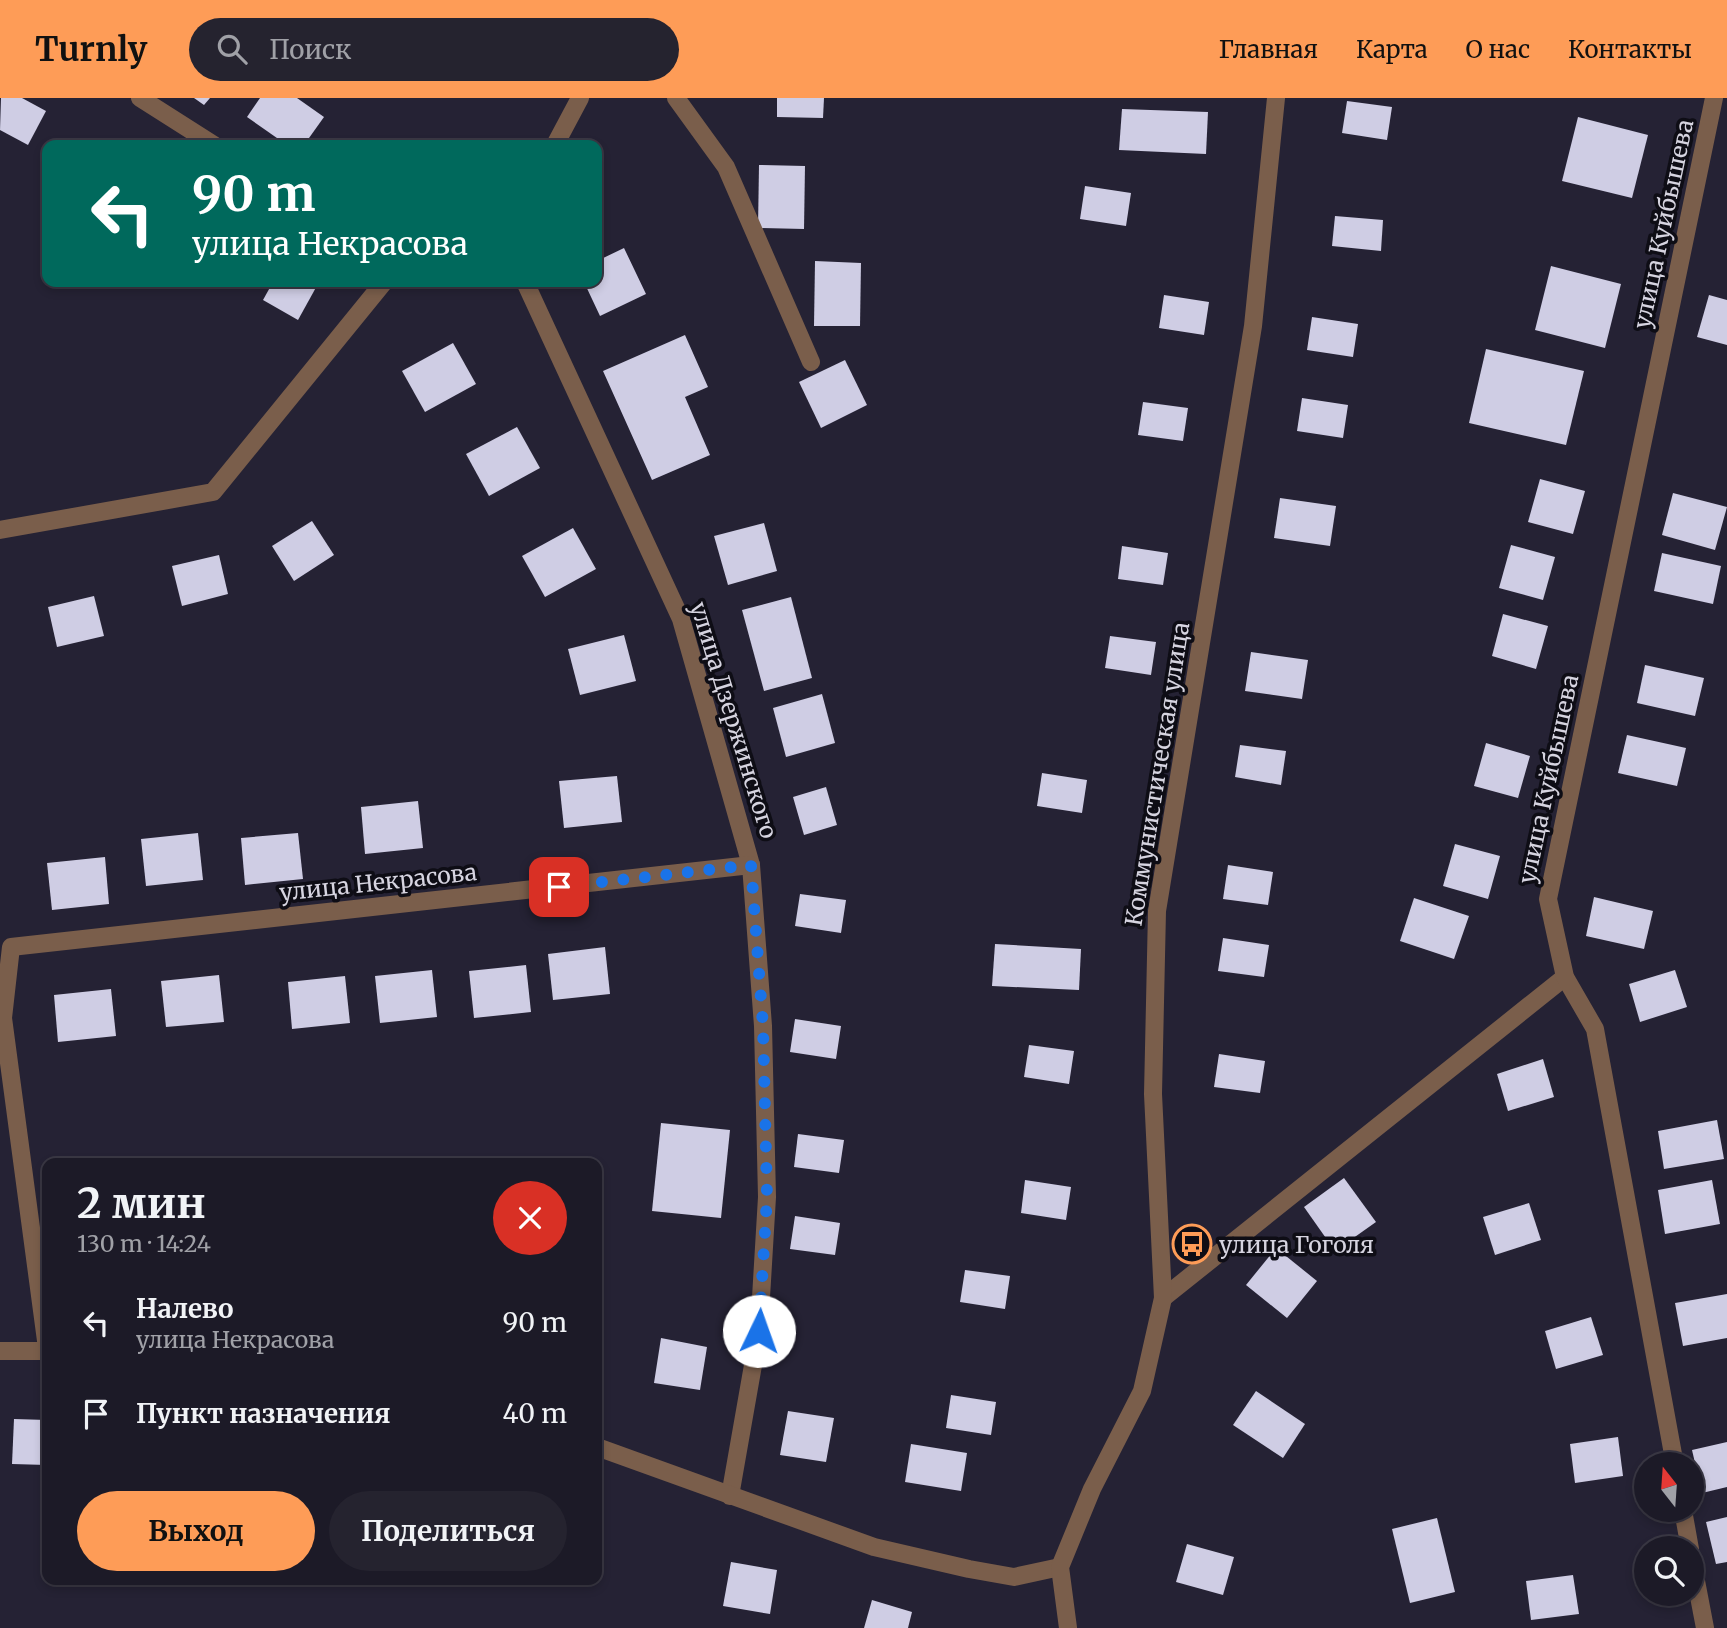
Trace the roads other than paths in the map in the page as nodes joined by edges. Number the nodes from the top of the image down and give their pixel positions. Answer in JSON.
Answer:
{"nodes":[{"id":1,"x":140,"y":98,"type":"edge"},
{"id":2,"x":580,"y":98,"type":"edge"},
{"id":3,"x":676,"y":98,"type":"edge"},
{"id":4,"x":1276,"y":98,"type":"edge"},
{"id":5,"x":1713,"y":98,"type":"edge"},
{"id":6,"x":206,"y":140,"type":"edge"},
{"id":7,"x":558,"y":140,"type":"edge"},
{"id":8,"x":380,"y":287,"type":"edge"},
{"id":9,"x":527,"y":287,"type":"edge"},
{"id":10,"x":811,"y":362,"type":"dead end"},
{"id":11,"x":0,"y":530,"type":"edge"},
{"id":12,"x":751,"y":865,"type":"junction"},
{"id":13,"x":1565,"y":977,"type":"junction"},
{"id":14,"x":2,"y":1018,"type":"edge"},
{"id":15,"x":1163,"y":1298,"type":"junction"},
{"id":16,"x":42,"y":1313,"type":"edge"},
{"id":17,"x":42,"y":1350,"type":"edge"},
{"id":18,"x":0,"y":1351,"type":"edge"},
{"id":19,"x":602,"y":1449,"type":"edge"},
{"id":20,"x":1673,"y":1452,"type":"edge"},
{"id":21,"x":730,"y":1496,"type":"junction"},
{"id":22,"x":1060,"y":1567,"type":"junction"},
{"id":23,"x":1701,"y":1606,"type":"edge"},
{"id":24,"x":1068,"y":1628,"type":"edge"},
{"id":25,"x":1705,"y":1628,"type":"edge"}],
"edges":[{"from":1,"to":6,"type":"street"},
{"from":2,"to":7,"type":"street"},
{"from":3,"to":10,"type":"street"},
{"from":4,"to":15,"type":"street","name":"Коммунистическая улица"},
{"from":5,"to":13,"type":"street","name":"улица Куйбышева"},
{"from":8,"to":11,"type":"street"},
{"from":9,"to":12,"type":"street","name":"улица Дзержинского"},
{"from":12,"to":14,"type":"street","name":"улица Некрасова"},
{"from":12,"to":21,"type":"street","name":"улица Дзержинского"},
{"from":13,"to":15,"type":"street"},
{"from":13,"to":20,"type":"street","name":"улица Куйбышева"},
{"from":14,"to":16,"type":"street"},
{"from":15,"to":22,"type":"street","name":"Коммунистическая улица"},
{"from":17,"to":18,"type":"street"},
{"from":19,"to":21,"type":"street"},
{"from":21,"to":22,"type":"street"},
{"from":22,"to":24,"type":"street"},
{"from":23,"to":25,"type":"street"}]}
